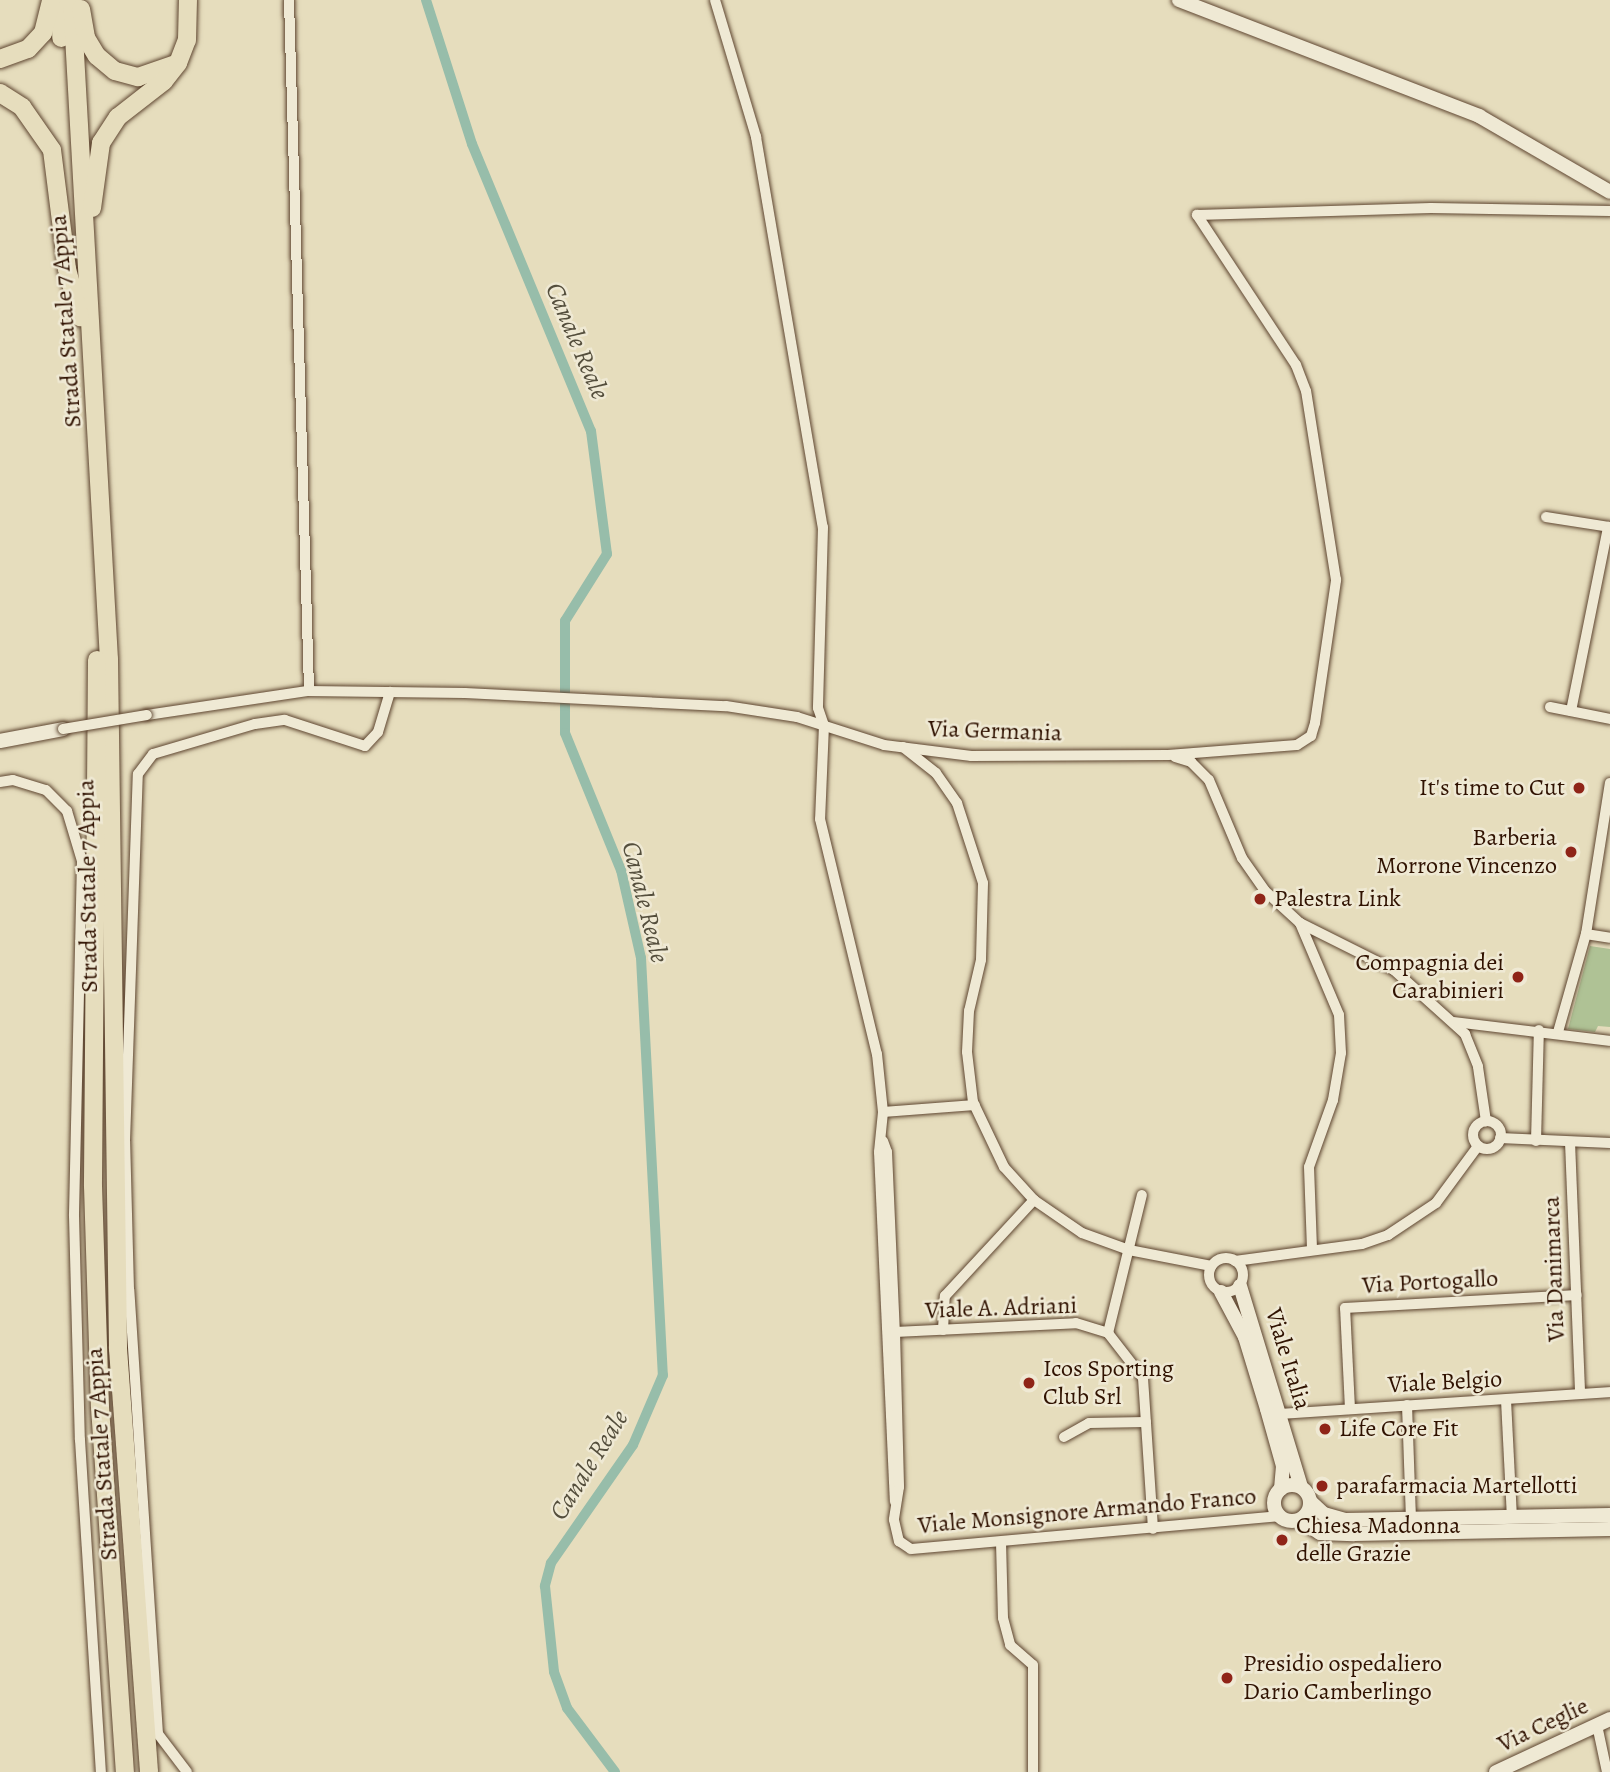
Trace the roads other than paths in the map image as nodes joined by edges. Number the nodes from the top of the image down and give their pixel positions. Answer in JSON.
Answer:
{"nodes":[{"id":1,"x":51,"y":0,"type":"edge"},
{"id":2,"x":60,"y":0,"type":"edge"},
{"id":3,"x":72,"y":0,"type":"edge"},
{"id":4,"x":82,"y":0,"type":"edge"},
{"id":5,"x":188,"y":0,"type":"edge"},
{"id":6,"x":289,"y":0,"type":"edge"},
{"id":7,"x":715,"y":0,"type":"edge"},
{"id":8,"x":1180,"y":0,"type":"edge"},
{"id":9,"x":0,"y":59,"type":"edge"},
{"id":10,"x":178,"y":63,"type":"junction"},
{"id":11,"x":0,"y":93,"type":"edge"},
{"id":12,"x":1607,"y":190,"type":"edge"},
{"id":13,"x":1610,"y":211,"type":"edge"},
{"id":14,"x":80,"y":317,"type":"junction"},
{"id":15,"x":93,"y":330,"type":"junction"},
{"id":16,"x":1546,"y":517,"type":"dead end"},
{"id":17,"x":1609,"y":527,"type":"edge"},
{"id":18,"x":309,"y":691,"type":"junction"},
{"id":19,"x":390,"y":692,"type":"junction"},
{"id":20,"x":1550,"y":706,"type":"dead end"},
{"id":21,"x":1571,"y":711,"type":"junction"},
{"id":22,"x":1610,"y":719,"type":"edge"},
{"id":23,"x":824,"y":725,"type":"junction"},
{"id":24,"x":64,"y":729,"type":"joint"},
{"id":25,"x":0,"y":741,"type":"edge"},
{"id":26,"x":902,"y":747,"type":"junction"},
{"id":27,"x":1168,"y":755,"type":"junction"},
{"id":28,"x":0,"y":782,"type":"edge"},
{"id":29,"x":1610,"y":783,"type":"edge"},
{"id":30,"x":1597,"y":868,"type":"junction"},
{"id":31,"x":1610,"y":870,"type":"edge"},
{"id":32,"x":1300,"y":923,"type":"junction"},
{"id":33,"x":1586,"y":934,"type":"junction"},
{"id":34,"x":1610,"y":938,"type":"edge"},
{"id":35,"x":1454,"y":1022,"type":"junction"},
{"id":36,"x":1539,"y":1030,"type":"junction"},
{"id":37,"x":1558,"y":1032,"type":"junction"},
{"id":38,"x":1610,"y":1041,"type":"edge"},
{"id":39,"x":975,"y":1105,"type":"junction"},
{"id":40,"x":883,"y":1112,"type":"junction"},
{"id":41,"x":1486,"y":1121,"type":"junction"},
{"id":42,"x":1500,"y":1138,"type":"junction"},
{"id":43,"x":883,"y":1141,"type":"junction"},
{"id":44,"x":1536,"y":1141,"type":"junction"},
{"id":45,"x":1570,"y":1142,"type":"junction"},
{"id":46,"x":1610,"y":1143,"type":"edge"},
{"id":47,"x":1478,"y":1146,"type":"junction"},
{"id":48,"x":1142,"y":1195,"type":"dead end"},
{"id":49,"x":1034,"y":1200,"type":"junction"},
{"id":50,"x":1312,"y":1249,"type":"junction"},
{"id":51,"x":1129,"y":1250,"type":"junction"},
{"id":52,"x":1235,"y":1261,"type":"junction"},
{"id":53,"x":1211,"y":1266,"type":"junction"},
{"id":54,"x":1240,"y":1286,"type":"junction"},
{"id":55,"x":1221,"y":1292,"type":"junction"},
{"id":56,"x":1577,"y":1295,"type":"junction"},
{"id":57,"x":943,"y":1330,"type":"junction"},
{"id":58,"x":895,"y":1332,"type":"junction"},
{"id":59,"x":1108,"y":1333,"type":"junction"},
{"id":60,"x":1610,"y":1392,"type":"edge"},
{"id":61,"x":1580,"y":1394,"type":"junction"},
{"id":62,"x":1506,"y":1400,"type":"junction"},
{"id":63,"x":1407,"y":1405,"type":"junction"},
{"id":64,"x":1350,"y":1409,"type":"junction"},
{"id":65,"x":1282,"y":1414,"type":"junction"},
{"id":66,"x":1146,"y":1422,"type":"junction"},
{"id":67,"x":1063,"y":1437,"type":"dead end"},
{"id":68,"x":1301,"y":1487,"type":"junction"},
{"id":69,"x":1281,"y":1489,"type":"junction"},
{"id":70,"x":895,"y":1502,"type":"junction"},
{"id":71,"x":1311,"y":1502,"type":"junction"},
{"id":72,"x":1610,"y":1515,"type":"edge"},
{"id":73,"x":1279,"y":1516,"type":"junction"},
{"id":74,"x":1512,"y":1517,"type":"junction"},
{"id":75,"x":1411,"y":1519,"type":"junction"},
{"id":76,"x":1300,"y":1520,"type":"junction"},
{"id":77,"x":1610,"y":1529,"type":"edge"},
{"id":78,"x":1153,"y":1530,"type":"junction"},
{"id":79,"x":1001,"y":1542,"type":"junction"},
{"id":80,"x":1603,"y":1722,"type":"edge"},
{"id":81,"x":101,"y":1772,"type":"edge"},
{"id":82,"x":125,"y":1772,"type":"edge"},
{"id":83,"x":149,"y":1772,"type":"edge"},
{"id":84,"x":187,"y":1772,"type":"edge"},
{"id":85,"x":1033,"y":1772,"type":"edge"},
{"id":86,"x":1496,"y":1772,"type":"edge"},
{"id":87,"x":1607,"y":1772,"type":"edge"}],
"edges":[{"from":1,"to":9,"type":"highway"},
{"from":2,"to":14,"type":"highway","name":"Strada Statale 7 Appia"},
{"from":3,"to":15,"type":"highway","name":"Strada Statale 7 Appia"},
{"from":4,"to":10,"type":"highway"},
{"from":5,"to":10,"type":"highway"},
{"from":6,"to":18,"type":"street"},
{"from":7,"to":23,"type":"street","name":"Viale Monsignore Armando Franco"},
{"from":8,"to":12,"type":"street"},
{"from":10,"to":15,"type":"highway"},
{"from":11,"to":14,"type":"highway"},
{"from":13,"to":27,"type":"street","name":"Via Germania"},
{"from":14,"to":82,"type":"highway","name":"Strada Statale 7 Appia"},
{"from":15,"to":83,"type":"highway","name":"Strada Statale 7 Appia"},
{"from":16,"to":17,"type":"street"},
{"from":17,"to":21,"type":"street"},
{"from":18,"to":19,"type":"street","name":"Via Germania"},
{"from":18,"to":24,"type":"street","name":"Via Germania","bridge":true},
{"from":19,"to":23,"type":"street","name":"Via Germania"},
{"from":19,"to":84,"type":"street"},
{"from":20,"to":21,"type":"street"},
{"from":21,"to":22,"type":"street"},
{"from":23,"to":26,"type":"street","name":"Via Germania"},
{"from":23,"to":40,"type":"street","name":"Viale Monsignore Armando Franco"},
{"from":24,"to":25,"type":"street"},
{"from":26,"to":27,"type":"street","name":"Via Germania"},
{"from":26,"to":39,"type":"street"},
{"from":27,"to":32,"type":"street"},
{"from":28,"to":81,"type":"street"},
{"from":29,"to":30,"type":"street"},
{"from":30,"to":31,"type":"street"},
{"from":30,"to":33,"type":"street"},
{"from":32,"to":35,"type":"street"},
{"from":32,"to":50,"type":"street"},
{"from":33,"to":34,"type":"street"},
{"from":33,"to":37,"type":"street"},
{"from":35,"to":36,"type":"street"},
{"from":35,"to":41,"type":"street"},
{"from":36,"to":37,"type":"street"},
{"from":36,"to":44,"type":"street"},
{"from":37,"to":38,"type":"street"},
{"from":39,"to":40,"type":"street"},
{"from":39,"to":49,"type":"street"},
{"from":40,"to":43,"type":"street","name":"Viale Monsignore Armando Franco"},
{"from":41,"to":42,"type":"street"},
{"from":41,"to":47,"type":"street"},
{"from":42,"to":44,"type":"street"},
{"from":42,"to":47,"type":"street"},
{"from":43,"to":58,"type":"street","name":"Viale Monsignore Armando Franco"},
{"from":43,"to":70,"type":"street","name":"Viale Monsignore Armando Franco"},
{"from":44,"to":45,"type":"street"},
{"from":45,"to":46,"type":"street"},
{"from":45,"to":56,"type":"street","name":"Via Danimarca"},
{"from":47,"to":50,"type":"street"},
{"from":48,"to":51,"type":"street"},
{"from":49,"to":51,"type":"street"},
{"from":49,"to":57,"type":"street"},
{"from":50,"to":52,"type":"street"},
{"from":51,"to":53,"type":"street"},
{"from":51,"to":59,"type":"street"},
{"from":52,"to":53,"type":"street"},
{"from":52,"to":54,"type":"street"},
{"from":53,"to":55,"type":"street"},
{"from":54,"to":55,"type":"street"},
{"from":54,"to":65,"type":"street","name":"Viale Italia"},
{"from":55,"to":69,"type":"street","name":"Viale Italia"},
{"from":56,"to":61,"type":"street","name":"Via Danimarca"},
{"from":56,"to":64,"type":"street","name":"Via Portogallo"},
{"from":57,"to":58,"type":"street","name":"Viale A. Adriani"},
{"from":57,"to":59,"type":"street","name":"Viale A. Adriani"},
{"from":58,"to":70,"type":"street","name":"Viale Monsignore Armando Franco"},
{"from":59,"to":66,"type":"street","name":"Viale A. Adriani"},
{"from":60,"to":61,"type":"street","name":"Viale Belgio"},
{"from":61,"to":62,"type":"street","name":"Viale Belgio"},
{"from":62,"to":63,"type":"street","name":"Viale Belgio"},
{"from":62,"to":74,"type":"street"},
{"from":63,"to":64,"type":"street","name":"Viale Belgio"},
{"from":63,"to":75,"type":"street"},
{"from":64,"to":65,"type":"street","name":"Viale Belgio"},
{"from":65,"to":68,"type":"street","name":"Viale Italia"},
{"from":66,"to":67,"type":"street"},
{"from":66,"to":78,"type":"street","name":"Viale A. Adriani"},
{"from":68,"to":69,"type":"street"},
{"from":68,"to":71,"type":"street"},
{"from":69,"to":73,"type":"street"},
{"from":70,"to":79,"type":"street","name":"Viale Monsignore Armando Franco"},
{"from":71,"to":75,"type":"street"},
{"from":71,"to":76,"type":"street"},
{"from":72,"to":74,"type":"street"},
{"from":73,"to":76,"type":"street"},
{"from":73,"to":78,"type":"street","name":"Viale Monsignore Armando Franco"},
{"from":74,"to":75,"type":"street"},
{"from":76,"to":77,"type":"street"},
{"from":78,"to":79,"type":"street","name":"Viale Monsignore Armando Franco"},
{"from":79,"to":85,"type":"street"},
{"from":80,"to":86,"type":"street","name":"Via Ceglie"},
{"from":80,"to":87,"type":"street"}]}
